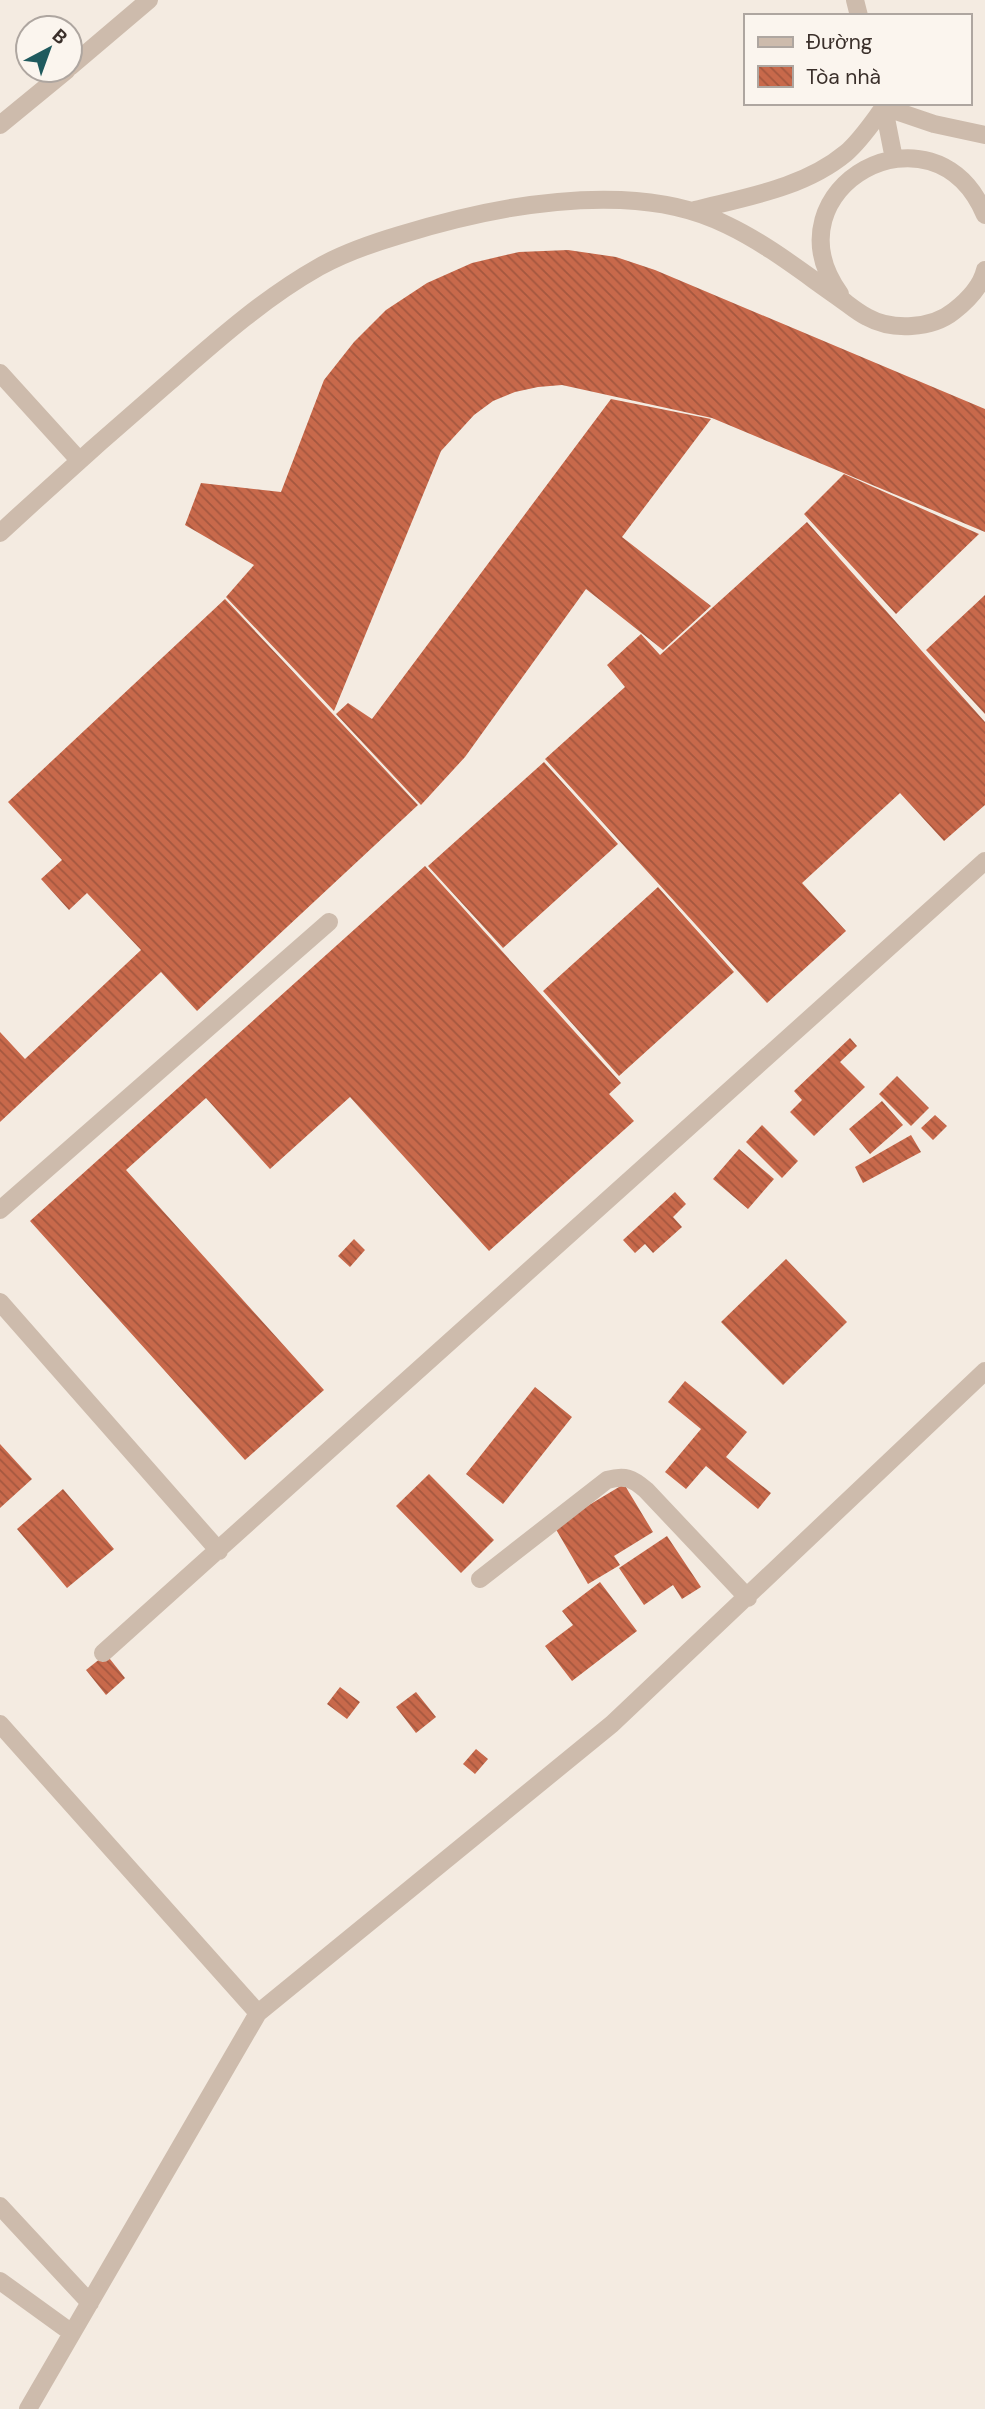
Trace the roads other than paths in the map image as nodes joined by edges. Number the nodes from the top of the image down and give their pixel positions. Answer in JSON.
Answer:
{"nodes":[{"id":1,"x":149,"y":0,"type":"edge"},
{"id":2,"x":84,"y":55,"type":"edge"},
{"id":3,"x":50,"y":84,"type":"edge"},
{"id":4,"x":883,"y":105,"type":"edge"},
{"id":5,"x":0,"y":125,"type":"edge"},
{"id":6,"x":985,"y":135,"type":"edge"},
{"id":7,"x":894,"y":159,"type":"junction"},
{"id":8,"x":695,"y":210,"type":"junction"},
{"id":9,"x":985,"y":215,"type":"edge"},
{"id":10,"x":985,"y":270,"type":"edge"},
{"id":11,"x":977,"y":297,"type":"edge"},
{"id":12,"x":846,"y":302,"type":"junction"},
{"id":13,"x":0,"y":373,"type":"edge"},
{"id":14,"x":79,"y":460,"type":"junction"},
{"id":15,"x":0,"y":533,"type":"edge"},
{"id":16,"x":985,"y":861,"type":"edge"},
{"id":17,"x":329,"y":922,"type":"dead end"},
{"id":18,"x":0,"y":1210,"type":"edge"},
{"id":19,"x":0,"y":1302,"type":"edge"},
{"id":20,"x":985,"y":1371,"type":"edge"},
{"id":21,"x":219,"y":1551,"type":"junction"},
{"id":22,"x":480,"y":1579,"type":"dead end"},
{"id":23,"x":748,"y":1598,"type":"junction"},
{"id":24,"x":103,"y":1653,"type":"dead end"},
{"id":25,"x":0,"y":1724,"type":"edge"},
{"id":26,"x":258,"y":2013,"type":"junction"},
{"id":27,"x":0,"y":2206,"type":"edge"},
{"id":28,"x":0,"y":2281,"type":"edge"},
{"id":29,"x":90,"y":2303,"type":"junction"},
{"id":30,"x":72,"y":2333,"type":"junction"},
{"id":31,"x":28,"y":2409,"type":"edge"}],
"edges":[{"from":1,"to":2,"type":"street"},
{"from":3,"to":5,"type":"street"},
{"from":4,"to":6,"type":"street"},
{"from":4,"to":7,"type":"street"},
{"from":4,"to":8,"type":"street"},
{"from":7,"to":9,"type":"street"},
{"from":7,"to":12,"type":"street"},
{"from":8,"to":12,"type":"street"},
{"from":8,"to":14,"type":"street"},
{"from":10,"to":11,"type":"street"},
{"from":11,"to":12,"type":"street"},
{"from":13,"to":14,"type":"street"},
{"from":14,"to":15,"type":"street"},
{"from":16,"to":21,"type":"street"},
{"from":17,"to":18,"type":"street"},
{"from":19,"to":21,"type":"street"},
{"from":20,"to":23,"type":"street"},
{"from":21,"to":24,"type":"street"},
{"from":22,"to":23,"type":"street"},
{"from":23,"to":26,"type":"street"},
{"from":25,"to":26,"type":"street"},
{"from":26,"to":29,"type":"street"},
{"from":27,"to":29,"type":"street"},
{"from":28,"to":30,"type":"street"},
{"from":29,"to":30,"type":"street"},
{"from":30,"to":31,"type":"street"}]}
